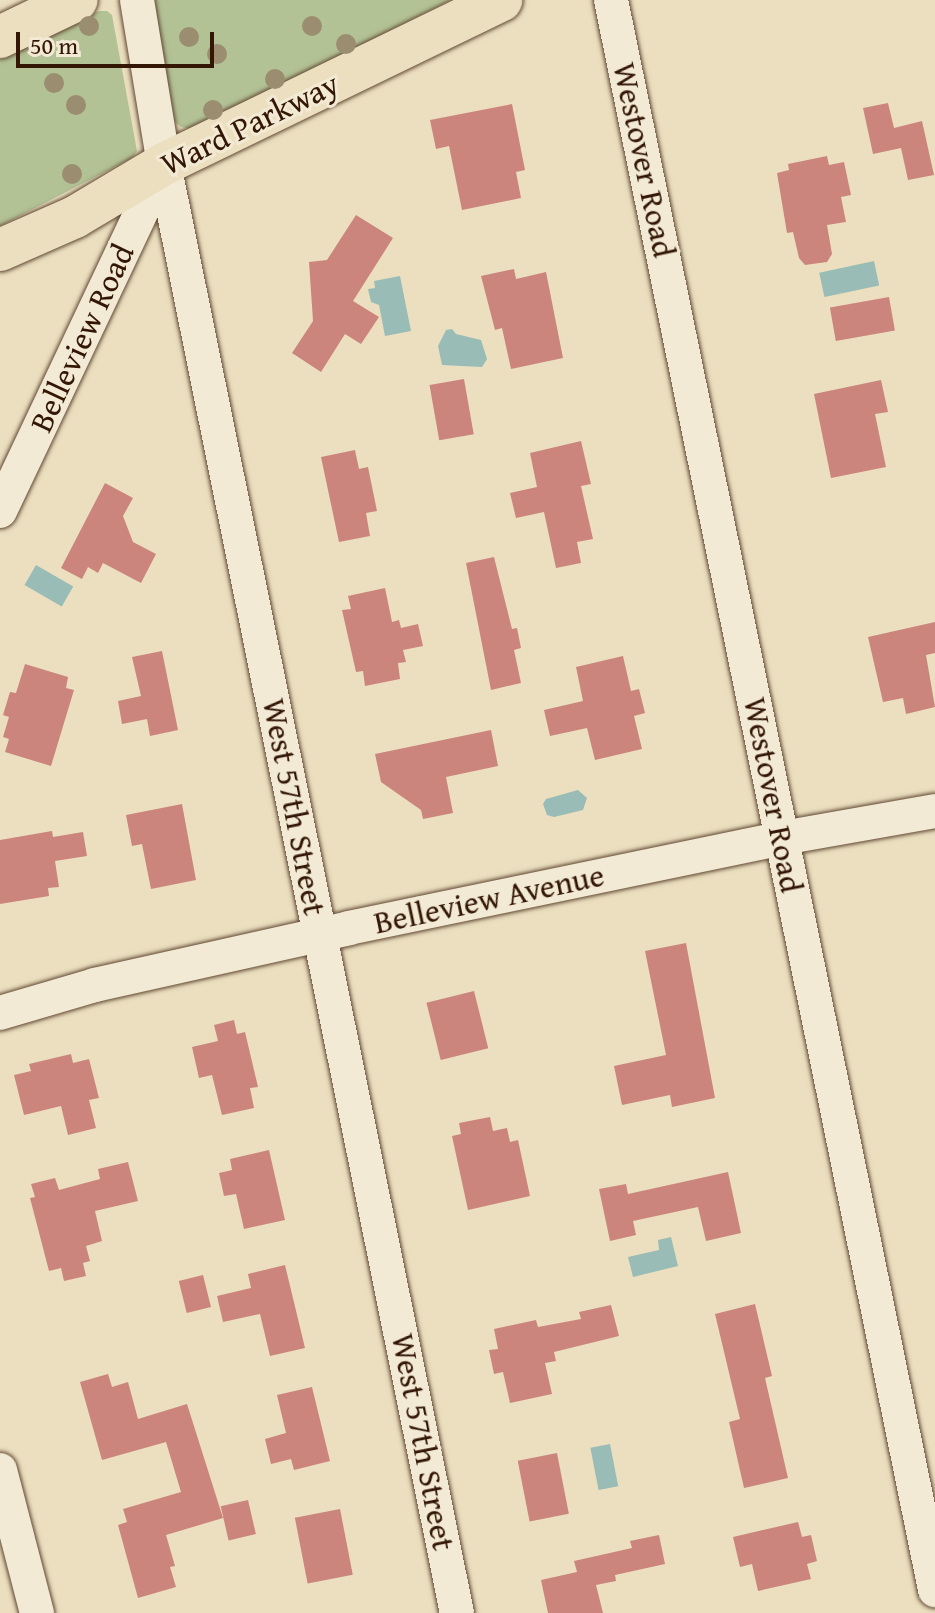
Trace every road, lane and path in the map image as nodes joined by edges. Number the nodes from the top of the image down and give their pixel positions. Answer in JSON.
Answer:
{"nodes":[{"id":1,"x":77,"y":0,"type":"edge"},
{"id":2,"x":137,"y":0,"type":"edge"},
{"id":3,"x":501,"y":0,"type":"edge"},
{"id":4,"x":611,"y":0,"type":"edge"},
{"id":5,"x":0,"y":37,"type":"edge"},
{"id":6,"x":164,"y":164,"type":"junction"},
{"id":7,"x":0,"y":250,"type":"edge"},
{"id":8,"x":0,"y":511,"type":"edge"},
{"id":9,"x":935,"y":811,"type":"edge"},
{"id":10,"x":782,"y":838,"type":"junction"},
{"id":11,"x":319,"y":934,"type":"junction"},
{"id":12,"x":0,"y":1013,"type":"edge"},
{"id":13,"x":0,"y":1470,"type":"edge"},
{"id":14,"x":935,"y":1590,"type":"edge"},
{"id":15,"x":37,"y":1613,"type":"edge"},
{"id":16,"x":457,"y":1613,"type":"edge"}],
"edges":[{"from":1,"to":5,"type":"main road"},
{"from":2,"to":6,"type":"street","name":"West 57th Street"},
{"from":3,"to":6,"type":"main road","name":"Ward Parkway"},
{"from":4,"to":10,"type":"street","name":"Westover Road"},
{"from":6,"to":7,"type":"main road","name":"Ward Parkway"},
{"from":6,"to":8,"type":"street","name":"Belleview Road"},
{"from":6,"to":11,"type":"street","name":"West 57th Street"},
{"from":9,"to":10,"type":"street","name":"Belleview Avenue"},
{"from":10,"to":11,"type":"street","name":"Belleview Avenue"},
{"from":10,"to":14,"type":"street","name":"Westover Road"},
{"from":11,"to":12,"type":"street","name":"Belleview Avenue"},
{"from":11,"to":16,"type":"street","name":"West 57th Street"},
{"from":13,"to":15,"type":"street"}]}
